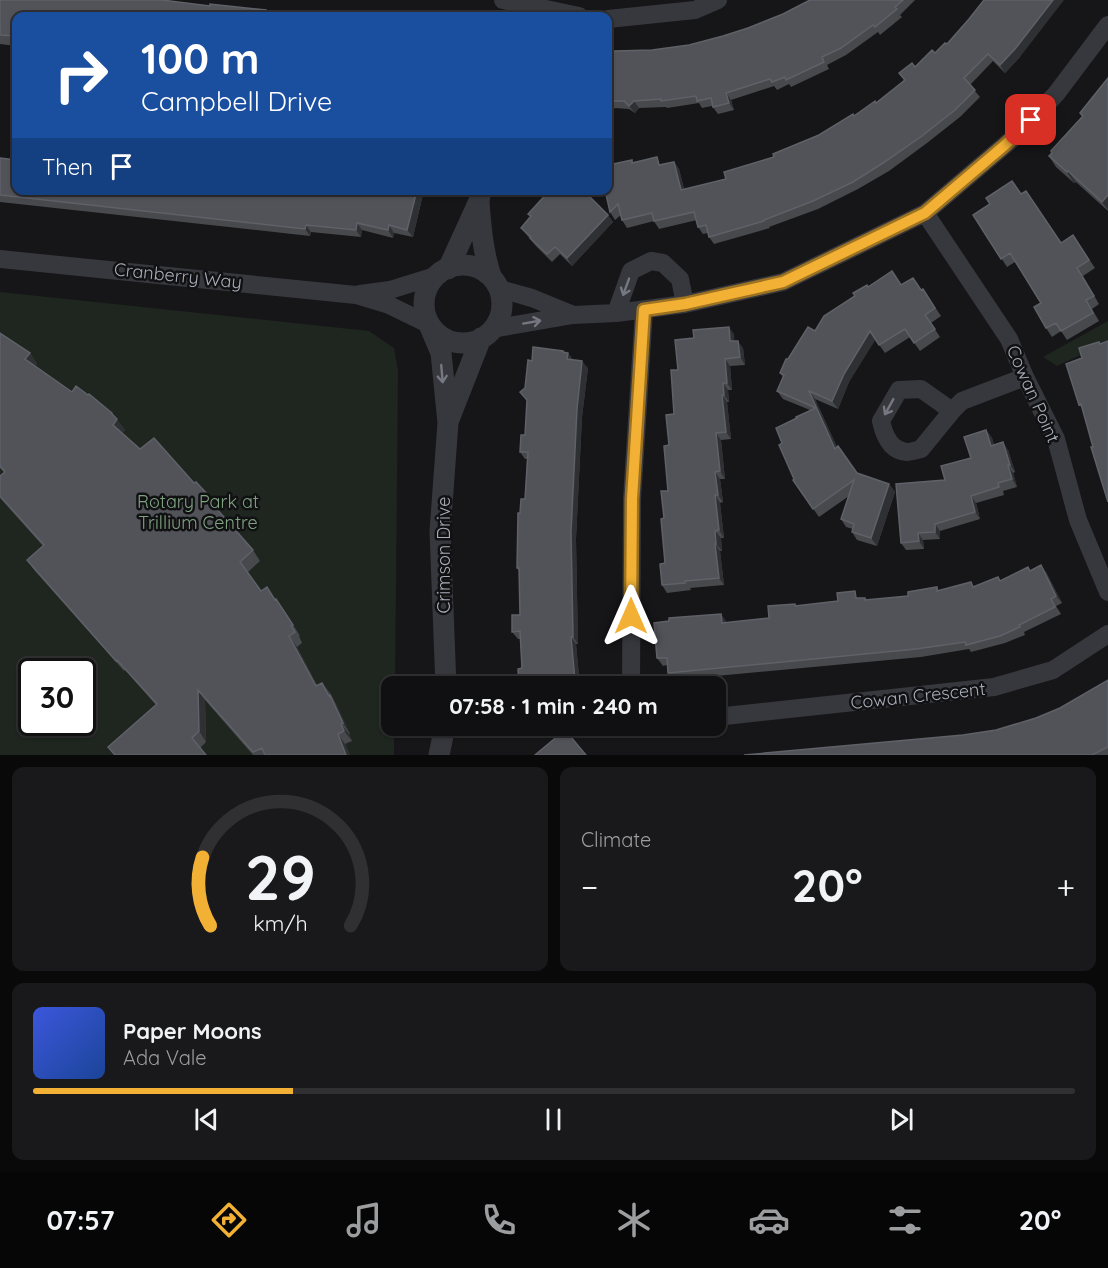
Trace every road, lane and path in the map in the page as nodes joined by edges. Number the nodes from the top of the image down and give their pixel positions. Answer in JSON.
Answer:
{"nodes":[{"id":1,"x":503,"y":0,"type":"edge"},
{"id":2,"x":717,"y":0,"type":"edge"},
{"id":3,"x":526,"y":7,"type":"edge"},
{"id":4,"x":555,"y":12,"type":"edge"},
{"id":5,"x":612,"y":19,"type":"edge"},
{"id":6,"x":1108,"y":25,"type":"edge"},
{"id":7,"x":480,"y":196,"type":"edge"},
{"id":8,"x":925,"y":213,"type":"junction"},
{"id":9,"x":0,"y":259,"type":"edge"},
{"id":10,"x":442,"y":272,"type":"junction"},
{"id":11,"x":496,"y":283,"type":"junction"},
{"id":12,"x":356,"y":295,"type":"junction"},
{"id":13,"x":685,"y":304,"type":"junction"},
{"id":14,"x":644,"y":310,"type":"junction"},
{"id":15,"x":616,"y":313,"type":"junction"},
{"id":16,"x":573,"y":315,"type":"junction"},
{"id":17,"x":429,"y":326,"type":"junction"},
{"id":18,"x":487,"y":333,"type":"junction"},
{"id":19,"x":1025,"y":377,"type":"junction"},
{"id":20,"x":951,"y":411,"type":"dead end"},
{"id":21,"x":448,"y":423,"type":"junction"},
{"id":22,"x":1108,"y":592,"type":"edge"},
{"id":23,"x":1108,"y":634,"type":"edge"},
{"id":24,"x":446,"y":676,"type":"edge"},
{"id":25,"x":630,"y":676,"type":"edge"},
{"id":26,"x":726,"y":716,"type":"edge"},
{"id":27,"x":444,"y":736,"type":"edge"},
{"id":28,"x":450,"y":736,"type":"edge"},
{"id":29,"x":439,"y":755,"type":"edge"},
{"id":30,"x":455,"y":755,"type":"edge"}],
"edges":[{"from":1,"to":3,"type":"street"},
{"from":2,"to":5,"type":"street"},
{"from":3,"to":4,"type":"street"},
{"from":6,"to":8,"type":"street"},
{"from":7,"to":10,"type":"street"},
{"from":7,"to":11,"type":"street"},
{"from":8,"to":13,"type":"street"},
{"from":8,"to":19,"type":"street","name":"Cowan Point"},
{"from":9,"to":12,"type":"street","name":"Cranberry Way"},
{"from":10,"to":11,"type":"street"},
{"from":10,"to":12,"type":"street","name":"Cranberry Way"},
{"from":10,"to":17,"type":"street"},
{"from":11,"to":16,"type":"street"},
{"from":11,"to":18,"type":"street"},
{"from":12,"to":17,"type":"street","name":"Cranberry Way"},
{"from":13,"to":14,"type":"street"},
{"from":13,"to":15,"type":"street","one_way":true},
{"from":14,"to":15,"type":"street"},
{"from":14,"to":25,"type":"street"},
{"from":15,"to":16,"type":"street"},
{"from":18,"to":16,"type":"street","one_way":true},
{"from":17,"to":18,"type":"street"},
{"from":17,"to":21,"type":"street","name":"Crimson Drive","one_way":true},
{"from":18,"to":21,"type":"street","name":"Crimson Drive"},
{"from":19,"to":20,"type":"street"},
{"from":19,"to":22,"type":"street","name":"Cowan Point"},
{"from":21,"to":24,"type":"street","name":"Crimson Drive"},
{"from":23,"to":26,"type":"street","name":"Cowan Crescent"},
{"from":27,"to":29,"type":"street"},
{"from":28,"to":30,"type":"street"}]}
